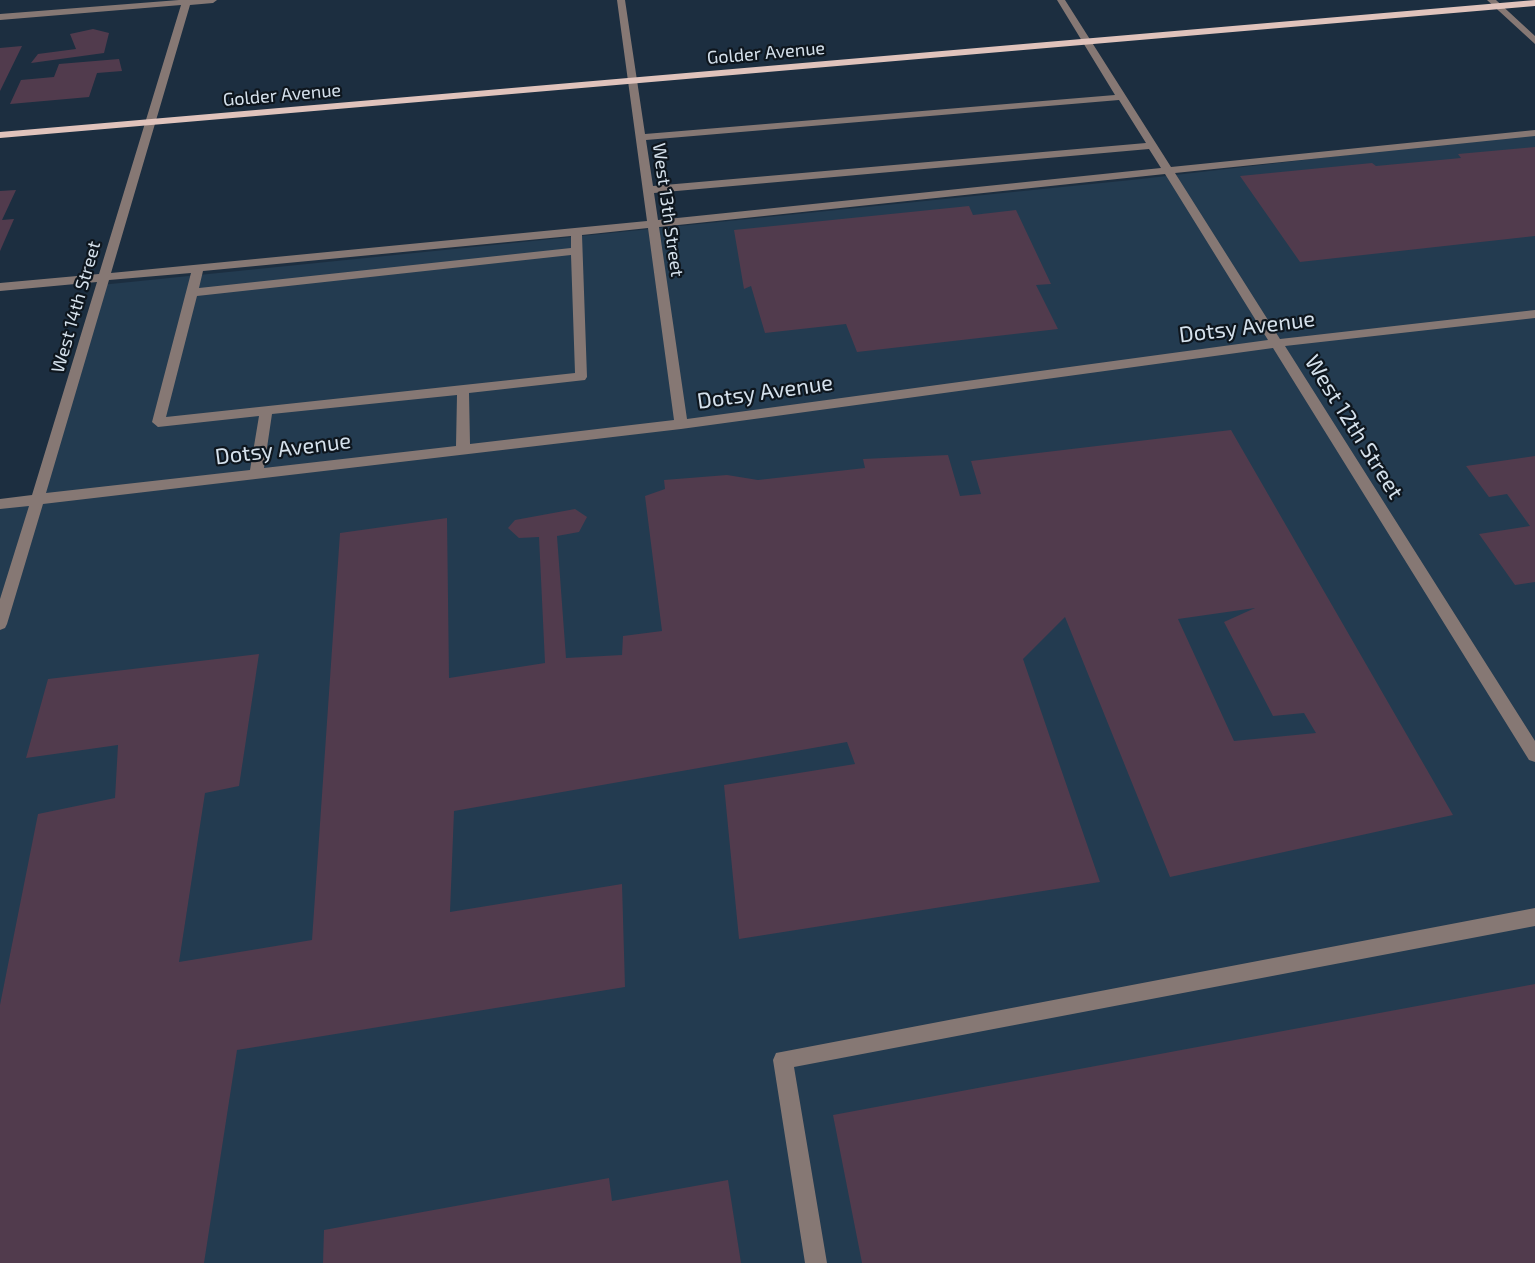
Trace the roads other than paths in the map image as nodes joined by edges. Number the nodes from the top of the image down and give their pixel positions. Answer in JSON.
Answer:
{"nodes":[{"id":1,"x":213,"y":0,"type":"edge"},
{"id":2,"x":621,"y":0,"type":"edge"},
{"id":3,"x":1061,"y":0,"type":"edge"},
{"id":4,"x":186,"y":1,"type":"edge"},
{"id":5,"x":1495,"y":3,"type":"edge"},
{"id":6,"x":1535,"y":3,"type":"edge"},
{"id":7,"x":0,"y":17,"type":"edge"},
{"id":8,"x":1535,"y":40,"type":"edge"},
{"id":9,"x":1088,"y":41,"type":"junction"},
{"id":10,"x":632,"y":81,"type":"junction"},
{"id":11,"x":1121,"y":97,"type":"junction"},
{"id":12,"x":150,"y":123,"type":"junction"},
{"id":13,"x":1535,"y":133,"type":"edge"},
{"id":14,"x":0,"y":135,"type":"edge"},
{"id":15,"x":639,"y":138,"type":"junction"},
{"id":16,"x":1151,"y":146,"type":"junction"},
{"id":17,"x":1169,"y":171,"type":"junction"},
{"id":18,"x":646,"y":190,"type":"junction"},
{"id":19,"x":651,"y":223,"type":"junction"},
{"id":20,"x":576,"y":230,"type":"junction"},
{"id":21,"x":466,"y":243,"type":"junction"},
{"id":22,"x":387,"y":251,"type":"junction"},
{"id":23,"x":576,"y":251,"type":"junction"},
{"id":24,"x":286,"y":260,"type":"junction"},
{"id":25,"x":467,"y":263,"type":"junction"},
{"id":26,"x":198,"y":269,"type":"junction"},
{"id":27,"x":383,"y":272,"type":"junction"},
{"id":28,"x":102,"y":276,"type":"junction"},
{"id":29,"x":285,"y":282,"type":"junction"},
{"id":30,"x":0,"y":287,"type":"edge"},
{"id":31,"x":192,"y":293,"type":"junction"},
{"id":32,"x":1535,"y":314,"type":"edge"},
{"id":33,"x":1277,"y":343,"type":"junction"},
{"id":34,"x":463,"y":391,"type":"junction"},
{"id":35,"x":266,"y":411,"type":"junction"},
{"id":36,"x":681,"y":424,"type":"junction"},
{"id":37,"x":463,"y":450,"type":"junction"},
{"id":38,"x":256,"y":474,"type":"junction"},
{"id":39,"x":37,"y":499,"type":"junction"},
{"id":40,"x":0,"y":504,"type":"edge"},
{"id":41,"x":0,"y":624,"type":"edge"},
{"id":42,"x":1535,"y":755,"type":"edge"},
{"id":43,"x":1535,"y":917,"type":"edge"},
{"id":44,"x":816,"y":1263,"type":"edge"}],
"edges":[{"from":1,"to":4,"type":"street"},
{"from":2,"to":10,"type":"street","name":"West 13th Street"},
{"from":3,"to":9,"type":"street","name":"West 12th Street"},
{"from":4,"to":7,"type":"street"},
{"from":4,"to":12,"type":"street","name":"West 14th Street"},
{"from":5,"to":6,"type":"main road","name":"Golder Avenue"},
{"from":5,"to":8,"type":"street"},
{"from":5,"to":9,"type":"main road","name":"Golder Avenue"},
{"from":9,"to":10,"type":"main road","name":"Golder Avenue"},
{"from":9,"to":11,"type":"street","name":"West 12th Street"},
{"from":10,"to":12,"type":"main road","name":"Golder Avenue"},
{"from":10,"to":15,"type":"street","name":"West 13th Street"},
{"from":11,"to":15,"type":"street"},
{"from":11,"to":16,"type":"street","name":"West 12th Street"},
{"from":12,"to":14,"type":"main road","name":"Golder Avenue"},
{"from":12,"to":28,"type":"street","name":"West 14th Street"},
{"from":13,"to":17,"type":"street"},
{"from":15,"to":18,"type":"street","name":"West 13th Street"},
{"from":16,"to":17,"type":"street","name":"West 12th Street"},
{"from":16,"to":18,"type":"street"},
{"from":17,"to":19,"type":"street"},
{"from":17,"to":33,"type":"street","name":"West 12th Street"},
{"from":18,"to":19,"type":"street","name":"West 13th Street"},
{"from":19,"to":20,"type":"street"},
{"from":19,"to":36,"type":"street","name":"West 13th Street"},
{"from":20,"to":21,"type":"street"},
{"from":20,"to":23,"type":"street"},
{"from":21,"to":22,"type":"street"},
{"from":21,"to":25,"type":"street"},
{"from":22,"to":24,"type":"street"},
{"from":22,"to":27,"type":"street"},
{"from":23,"to":25,"type":"street"},
{"from":23,"to":34,"type":"street"},
{"from":24,"to":26,"type":"street"},
{"from":24,"to":29,"type":"street"},
{"from":25,"to":27,"type":"street"},
{"from":26,"to":28,"type":"street"},
{"from":26,"to":31,"type":"street"},
{"from":27,"to":29,"type":"street"},
{"from":28,"to":30,"type":"street"},
{"from":28,"to":39,"type":"street","name":"West 14th Street"},
{"from":29,"to":31,"type":"street"},
{"from":31,"to":35,"type":"street"},
{"from":32,"to":33,"type":"street","name":"Dotsy Avenue"},
{"from":33,"to":36,"type":"street","name":"Dotsy Avenue"},
{"from":33,"to":42,"type":"street","name":"West 12th Street"},
{"from":34,"to":35,"type":"street"},
{"from":34,"to":37,"type":"street"},
{"from":35,"to":38,"type":"street"},
{"from":36,"to":37,"type":"street","name":"Dotsy Avenue"},
{"from":37,"to":38,"type":"street","name":"Dotsy Avenue"},
{"from":38,"to":39,"type":"street","name":"Dotsy Avenue"},
{"from":39,"to":40,"type":"street","name":"Dotsy Avenue"},
{"from":39,"to":41,"type":"street","name":"West 14th Street"},
{"from":43,"to":44,"type":"street"}]}
